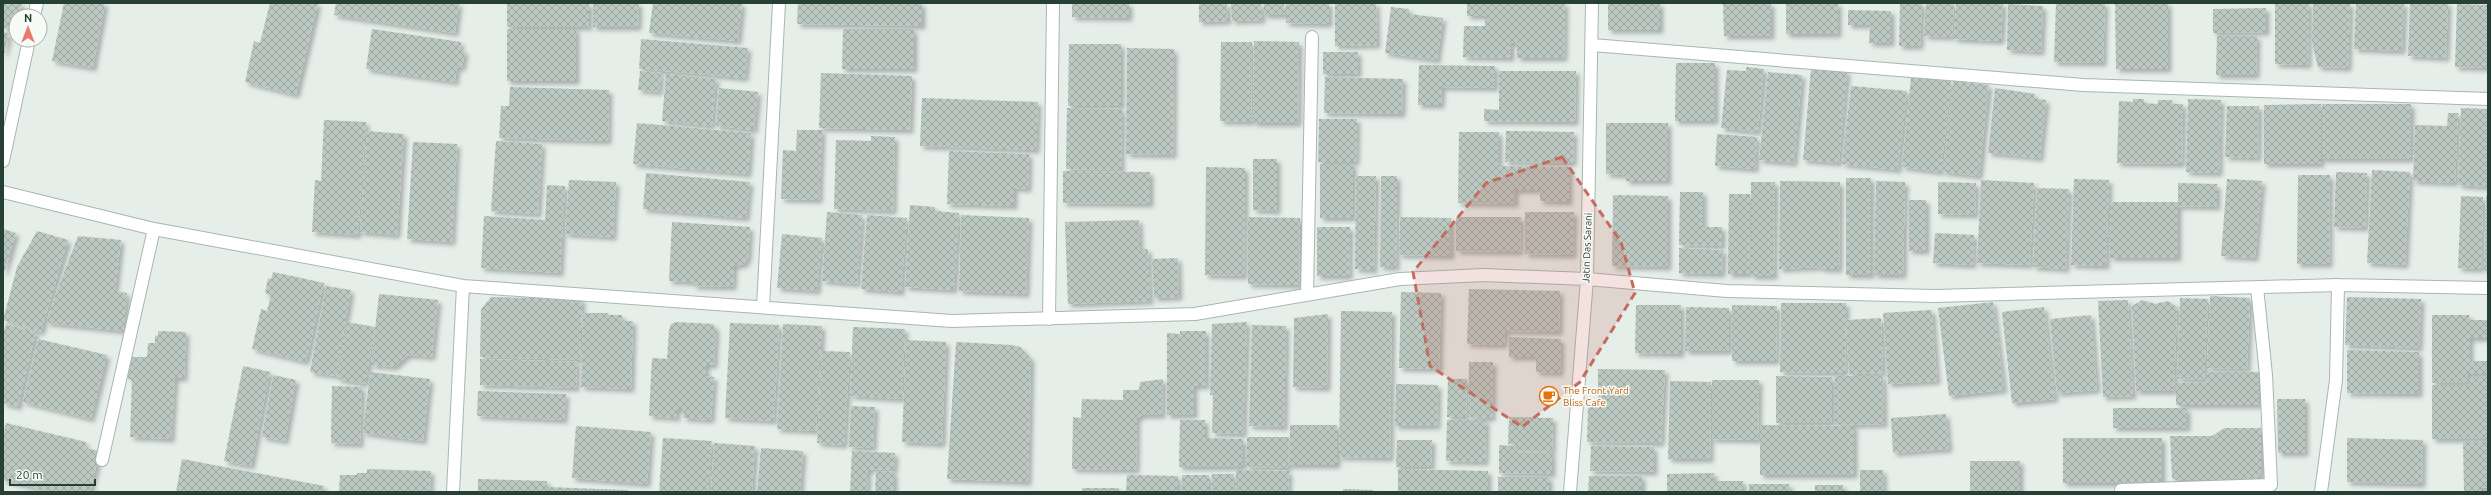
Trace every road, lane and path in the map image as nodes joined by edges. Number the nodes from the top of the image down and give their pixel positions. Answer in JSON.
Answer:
{"nodes":[{"id":1,"x":779,"y":3,"type":"edge"},
{"id":2,"x":1053,"y":3,"type":"edge"},
{"id":3,"x":1592,"y":3,"type":"edge"},
{"id":4,"x":1312,"y":36,"type":"dead end"},
{"id":5,"x":1592,"y":45,"type":"junction"},
{"id":6,"x":27,"y":48,"type":"edge"},
{"id":7,"x":2488,"y":99,"type":"edge"},
{"id":8,"x":3,"y":161,"type":"edge"},
{"id":9,"x":3,"y":192,"type":"edge"},
{"id":10,"x":154,"y":229,"type":"junction"},
{"id":11,"x":1587,"y":279,"type":"junction"},
{"id":12,"x":2338,"y":285,"type":"junction"},
{"id":13,"x":463,"y":286,"type":"junction"},
{"id":14,"x":2257,"y":287,"type":"junction"},
{"id":15,"x":2488,"y":288,"type":"edge"},
{"id":16,"x":1307,"y":295,"type":"junction"},
{"id":17,"x":763,"y":306,"type":"junction"},
{"id":18,"x":1049,"y":319,"type":"junction"},
{"id":19,"x":102,"y":460,"type":"dead end"},
{"id":20,"x":453,"y":492,"type":"edge"},
{"id":21,"x":1570,"y":492,"type":"edge"},
{"id":22,"x":2121,"y":492,"type":"edge"},
{"id":23,"x":2321,"y":492,"type":"edge"}],
"edges":[{"from":1,"to":17,"type":"street"},
{"from":2,"to":18,"type":"street"},
{"from":3,"to":5,"type":"street","name":"Jatin Das Sarani"},
{"from":4,"to":16,"type":"street"},
{"from":5,"to":7,"type":"street"},
{"from":5,"to":11,"type":"street","name":"Jatin Das Sarani"},
{"from":6,"to":8,"type":"street"},
{"from":9,"to":10,"type":"street"},
{"from":10,"to":13,"type":"street"},
{"from":10,"to":19,"type":"street"},
{"from":11,"to":14,"type":"street"},
{"from":11,"to":16,"type":"street"},
{"from":11,"to":21,"type":"street","name":"Jatin Das Sarani"},
{"from":12,"to":14,"type":"street"},
{"from":12,"to":15,"type":"street"},
{"from":12,"to":23,"type":"street"},
{"from":13,"to":17,"type":"street"},
{"from":13,"to":20,"type":"street"},
{"from":14,"to":22,"type":"street"},
{"from":16,"to":18,"type":"street"},
{"from":17,"to":18,"type":"street"}]}
